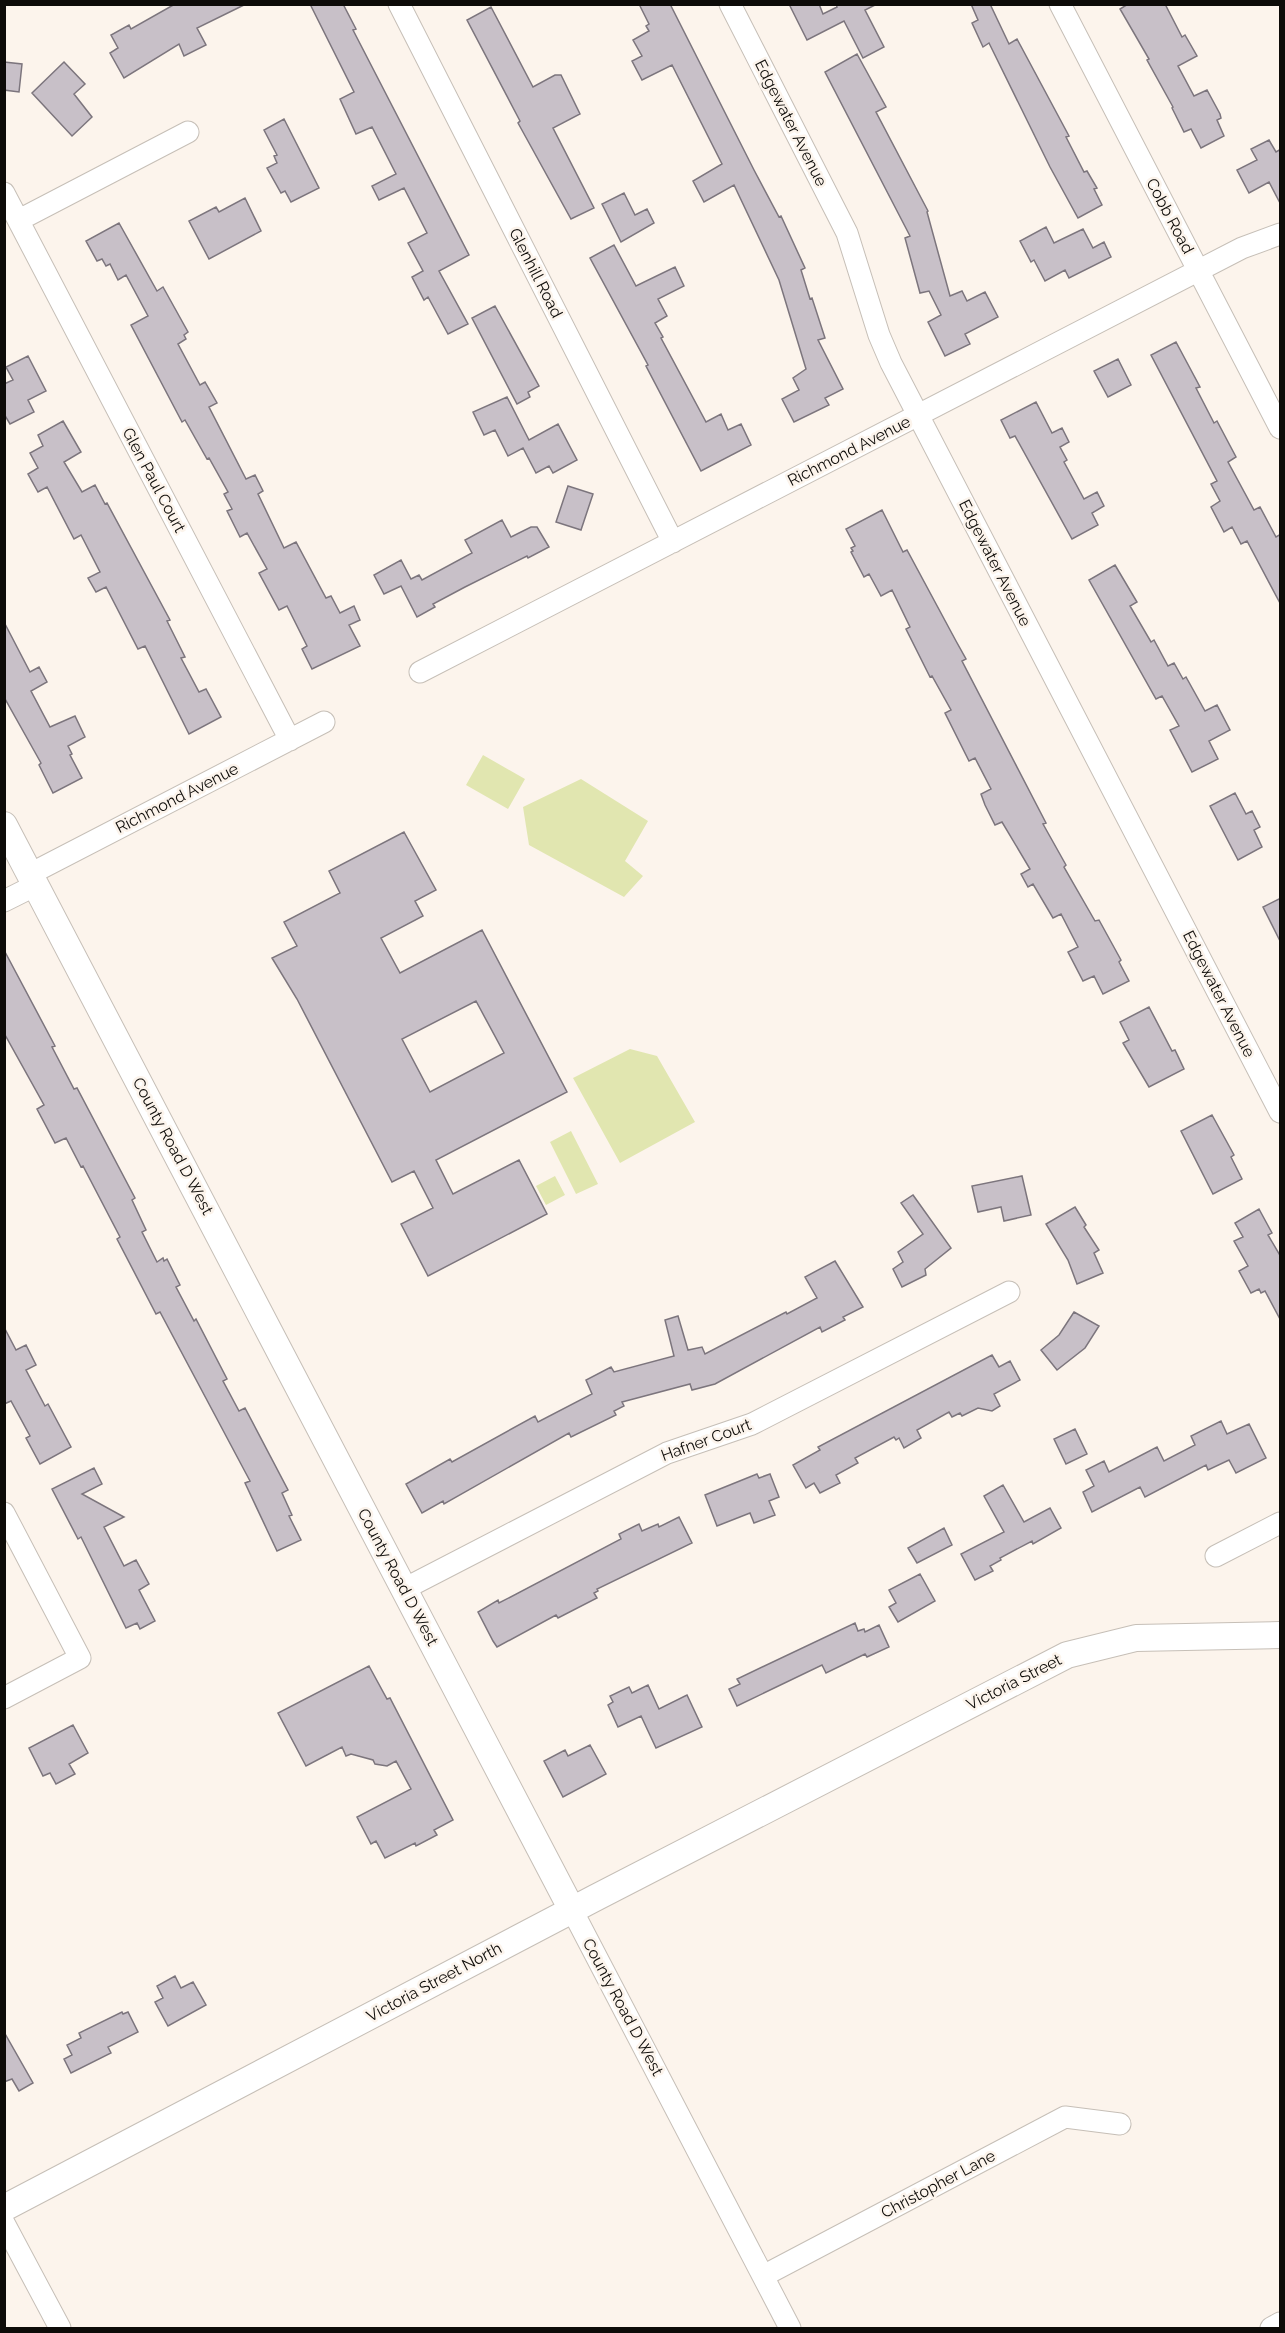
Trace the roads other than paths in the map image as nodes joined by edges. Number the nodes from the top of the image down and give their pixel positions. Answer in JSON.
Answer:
{"nodes":[{"id":1,"x":399,"y":4,"type":"edge"},
{"id":2,"x":730,"y":4,"type":"edge"},
{"id":3,"x":1060,"y":4,"type":"edge"},
{"id":4,"x":188,"y":132,"type":"dead end"},
{"id":5,"x":4,"y":193,"type":"edge"},
{"id":6,"x":18,"y":220,"type":"junction"},
{"id":7,"x":1281,"y":234,"type":"edge"},
{"id":8,"x":1199,"y":271,"type":"junction"},
{"id":9,"x":918,"y":415,"type":"junction"},
{"id":10,"x":1281,"y":428,"type":"edge"},
{"id":11,"x":673,"y":542,"type":"junction"},
{"id":12,"x":420,"y":672,"type":"dead end"},
{"id":13,"x":324,"y":722,"type":"dead end"},
{"id":14,"x":290,"y":740,"type":"junction"},
{"id":15,"x":4,"y":825,"type":"edge"},
{"id":16,"x":33,"y":879,"type":"junction"},
{"id":17,"x":4,"y":901,"type":"edge"},
{"id":18,"x":1281,"y":1112,"type":"edge"},
{"id":19,"x":1009,"y":1292,"type":"dead end"},
{"id":20,"x":4,"y":1513,"type":"edge"},
{"id":21,"x":1281,"y":1522,"type":"edge"},
{"id":22,"x":1216,"y":1556,"type":"dead end"},
{"id":23,"x":404,"y":1588,"type":"junction"},
{"id":24,"x":1281,"y":1635,"type":"edge"},
{"id":25,"x":4,"y":1698,"type":"edge"},
{"id":26,"x":866,"y":1759,"type":"joint"},
{"id":27,"x":572,"y":1910,"type":"junction"},
{"id":28,"x":1120,"y":2124,"type":"dead end"},
{"id":29,"x":4,"y":2208,"type":"edge"},
{"id":30,"x":4,"y":2223,"type":"edge"},
{"id":31,"x":763,"y":2276,"type":"junction"},
{"id":32,"x":1281,"y":2324,"type":"edge"},
{"id":33,"x":60,"y":2328,"type":"edge"},
{"id":34,"x":790,"y":2328,"type":"edge"},
{"id":35,"x":1271,"y":2328,"type":"edge"}],
"edges":[{"from":1,"to":11,"type":"street","name":"Glenhill Road"},
{"from":2,"to":9,"type":"street","name":"Edgewater Avenue"},
{"from":3,"to":8,"type":"street","name":"Cobb Road"},
{"from":4,"to":6,"type":"street"},
{"from":5,"to":6,"type":"street","name":"Glen Paul Court"},
{"from":6,"to":14,"type":"street","name":"Glen Paul Court"},
{"from":7,"to":8,"type":"street","name":"Richmond Avenue"},
{"from":8,"to":9,"type":"street","name":"Richmond Avenue"},
{"from":8,"to":10,"type":"street","name":"Cobb Road"},
{"from":9,"to":11,"type":"street","name":"Richmond Avenue"},
{"from":9,"to":18,"type":"street","name":"Edgewater Avenue"},
{"from":11,"to":12,"type":"street","name":"Richmond Avenue"},
{"from":13,"to":14,"type":"street","name":"Richmond Avenue"},
{"from":14,"to":16,"type":"street","name":"Richmond Avenue"},
{"from":15,"to":16,"type":"street","name":"County Road D West"},
{"from":16,"to":17,"type":"street","name":"Richmond Avenue"},
{"from":16,"to":23,"type":"street","name":"County Road D West"},
{"from":19,"to":23,"type":"street","name":"Hafner Court"},
{"from":20,"to":25,"type":"street"},
{"from":21,"to":22,"type":"street"},
{"from":23,"to":27,"type":"street","name":"County Road D West"},
{"from":24,"to":26,"type":"street","name":"Victoria Street"},
{"from":26,"to":27,"type":"street","name":"Victoria Street North"},
{"from":27,"to":29,"type":"street","name":"Victoria Street North"},
{"from":27,"to":31,"type":"street","name":"County Road D West"},
{"from":28,"to":31,"type":"street","name":"Christopher Lane"},
{"from":30,"to":33,"type":"street"},
{"from":31,"to":34,"type":"street","name":"County Road D West"},
{"from":32,"to":35,"type":"street"}]}
